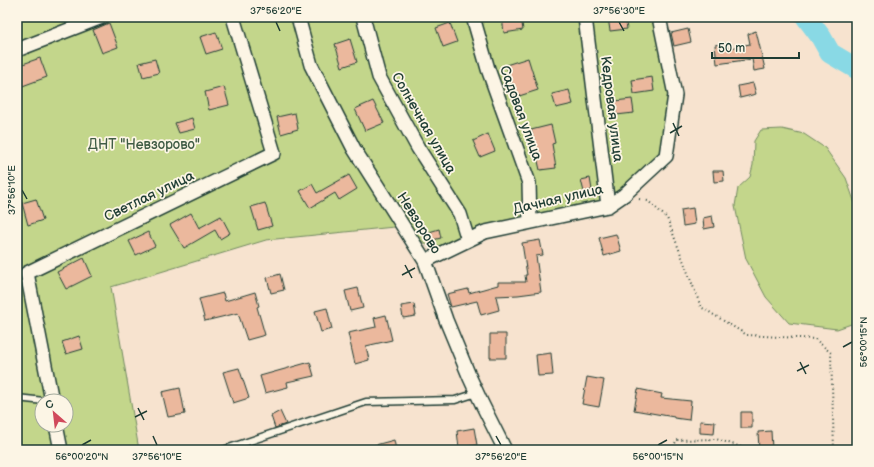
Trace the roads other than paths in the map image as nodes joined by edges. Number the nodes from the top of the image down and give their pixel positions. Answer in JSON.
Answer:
{"nodes":[{"id":1,"x":102,"y":17,"type":"edge"},
{"id":2,"x":233,"y":17,"type":"edge"},
{"id":3,"x":298,"y":17,"type":"edge"},
{"id":4,"x":363,"y":17,"type":"edge"},
{"id":5,"x":473,"y":17,"type":"edge"},
{"id":6,"x":585,"y":17,"type":"edge"},
{"id":7,"x":659,"y":17,"type":"edge"},
{"id":8,"x":17,"y":50,"type":"edge"},
{"id":9,"x":608,"y":206,"type":"junction"},
{"id":10,"x":530,"y":222,"type":"junction"},
{"id":11,"x":468,"y":240,"type":"junction"},
{"id":12,"x":425,"y":261,"type":"junction"},
{"id":13,"x":50,"y":393,"type":"edge"},
{"id":14,"x":477,"y":393,"type":"junction"},
{"id":15,"x":17,"y":398,"type":"edge"},
{"id":16,"x":34,"y":400,"type":"edge"},
{"id":17,"x":58,"y":433,"type":"edge"},
{"id":18,"x":61,"y":450,"type":"edge"},
{"id":19,"x":223,"y":450,"type":"edge"},
{"id":20,"x":505,"y":450,"type":"edge"}],
"edges":[{"from":1,"to":8,"type":"street"},
{"from":2,"to":13,"type":"street","name":"Светлая улица"},
{"from":3,"to":12,"type":"street","name":"Невзорово"},
{"from":4,"to":11,"type":"street","name":"Солнечная улица"},
{"from":5,"to":10,"type":"street","name":"Садовая улица"},
{"from":6,"to":9,"type":"street","name":"Кедровая улица"},
{"from":7,"to":9,"type":"street","name":"Дачная улица"},
{"from":9,"to":10,"type":"street","name":"Дачная улица"},
{"from":10,"to":11,"type":"street","name":"Дачная улица"},
{"from":11,"to":12,"type":"street","name":"Дачная улица"},
{"from":12,"to":14,"type":"street","name":"Невзорово"},
{"from":14,"to":19,"type":"lane"},
{"from":14,"to":20,"type":"street","name":"Невзорово"},
{"from":15,"to":16,"type":"lane"},
{"from":17,"to":18,"type":"street"}]}
